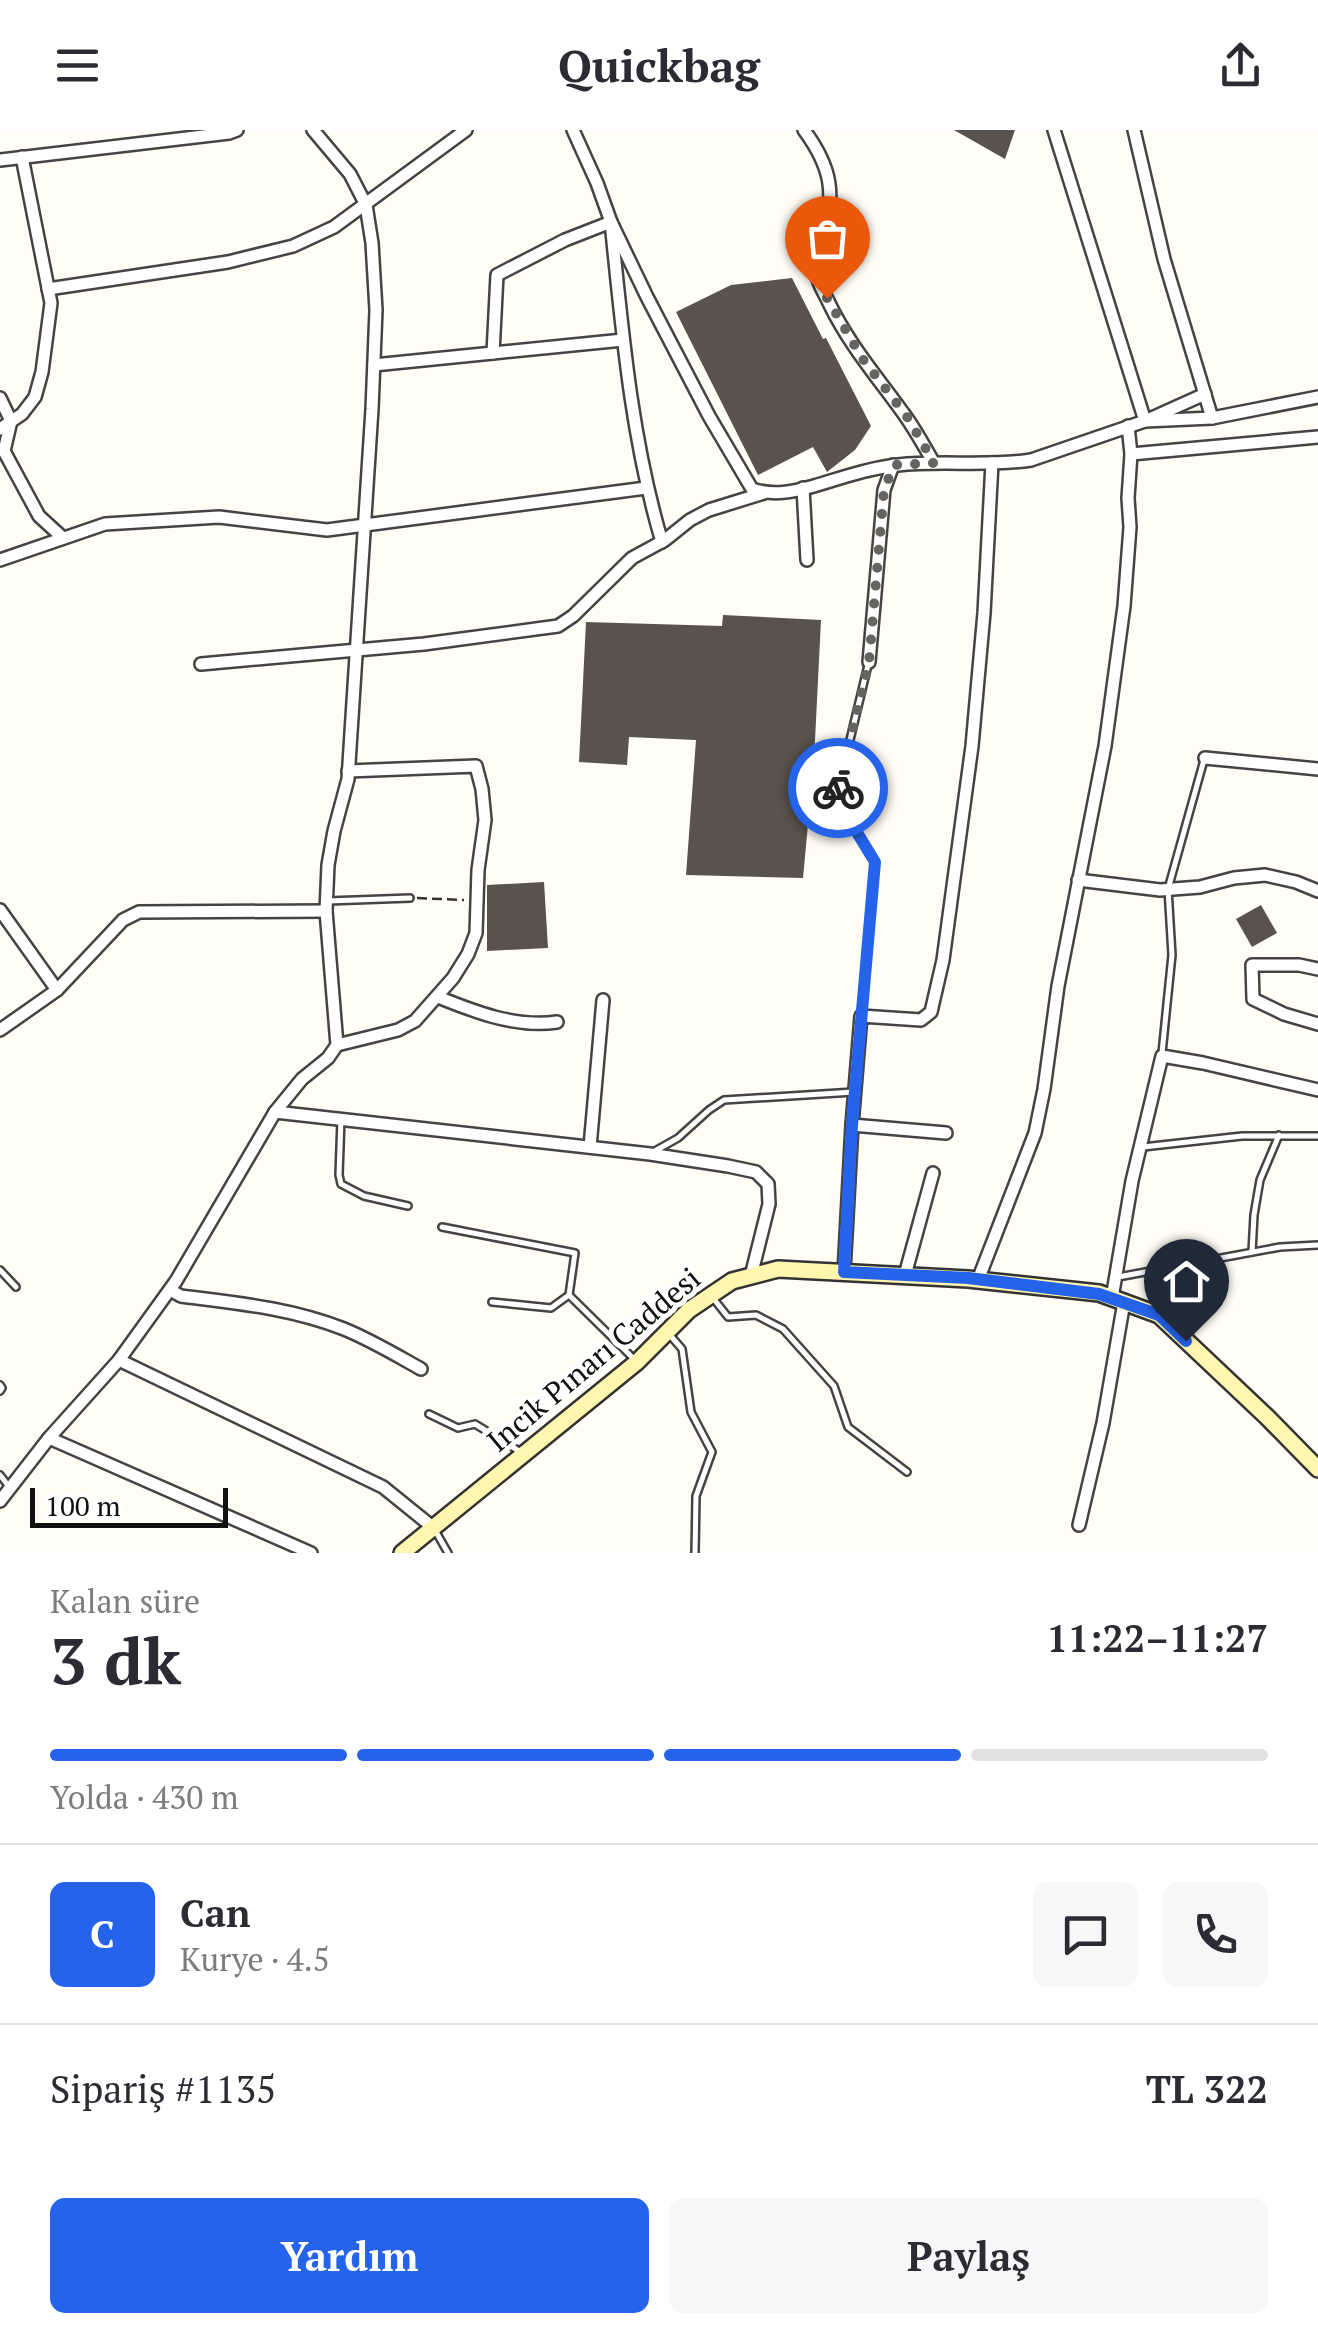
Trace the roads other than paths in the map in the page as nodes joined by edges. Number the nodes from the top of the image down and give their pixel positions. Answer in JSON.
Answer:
{"nodes":[{"id":1,"x":237,"y":130,"type":"edge"},
{"id":2,"x":314,"y":130,"type":"edge"},
{"id":3,"x":466,"y":130,"type":"edge"},
{"id":4,"x":573,"y":130,"type":"edge"},
{"id":5,"x":804,"y":130,"type":"edge"},
{"id":6,"x":1054,"y":130,"type":"edge"},
{"id":7,"x":1134,"y":130,"type":"edge"},
{"id":8,"x":22,"y":158,"type":"junction"},
{"id":9,"x":0,"y":160,"type":"edge"},
{"id":10,"x":366,"y":205,"type":"junction"},
{"id":11,"x":611,"y":222,"type":"junction"},
{"id":12,"x":48,"y":288,"type":"junction"},
{"id":13,"x":623,"y":340,"type":"junction"},
{"id":14,"x":493,"y":353,"type":"junction"},
{"id":15,"x":374,"y":365,"type":"junction"},
{"id":16,"x":1205,"y":394,"type":"junction"},
{"id":17,"x":1318,"y":397,"type":"edge"},
{"id":18,"x":0,"y":398,"type":"edge"},
{"id":19,"x":1212,"y":418,"type":"junction"},
{"id":20,"x":1145,"y":421,"type":"junction"},
{"id":21,"x":6,"y":425,"type":"edge"},
{"id":22,"x":1128,"y":426,"type":"junction"},
{"id":23,"x":1318,"y":437,"type":"edge"},
{"id":24,"x":1132,"y":454,"type":"junction"},
{"id":25,"x":992,"y":462,"type":"junction"},
{"id":26,"x":934,"y":463,"type":"junction"},
{"id":27,"x":894,"y":465,"type":"junction"},
{"id":28,"x":646,"y":488,"type":"junction"},
{"id":29,"x":803,"y":488,"type":"junction"},
{"id":30,"x":764,"y":493,"type":"junction"},
{"id":31,"x":364,"y":526,"type":"junction"},
{"id":32,"x":63,"y":538,"type":"junction"},
{"id":33,"x":662,"y":542,"type":"junction"},
{"id":34,"x":0,"y":560,"type":"edge"},
{"id":35,"x":808,"y":560,"type":"dead end"},
{"id":36,"x":357,"y":652,"type":"junction"},
{"id":37,"x":869,"y":662,"type":"joint"},
{"id":38,"x":201,"y":664,"type":"dead end"},
{"id":39,"x":1205,"y":758,"type":"joint"},
{"id":40,"x":1318,"y":768,"type":"edge"},
{"id":41,"x":348,"y":772,"type":"junction"},
{"id":42,"x":1078,"y":880,"type":"junction"},
{"id":43,"x":1168,"y":889,"type":"junction"},
{"id":44,"x":1318,"y":892,"type":"edge"},
{"id":45,"x":410,"y":898,"type":"road end"},
{"id":46,"x":326,"y":906,"type":"junction"},
{"id":47,"x":0,"y":910,"type":"edge"},
{"id":48,"x":14,"y":930,"type":"junction"},
{"id":49,"x":0,"y":936,"type":"edge"},
{"id":50,"x":1318,"y":969,"type":"edge"},
{"id":51,"x":57,"y":990,"type":"junction"},
{"id":52,"x":438,"y":997,"type":"junction"},
{"id":53,"x":603,"y":1000,"type":"dead end"},
{"id":54,"x":862,"y":1016,"type":"junction"},
{"id":55,"x":557,"y":1022,"type":"dead end"},
{"id":56,"x":1318,"y":1024,"type":"edge"},
{"id":57,"x":0,"y":1030,"type":"edge"},
{"id":58,"x":337,"y":1045,"type":"junction"},
{"id":59,"x":1162,"y":1056,"type":"junction"},
{"id":60,"x":1318,"y":1090,"type":"edge"},
{"id":61,"x":854,"y":1092,"type":"junction"},
{"id":62,"x":276,"y":1112,"type":"junction"},
{"id":63,"x":340,"y":1118,"type":"junction"},
{"id":64,"x":852,"y":1125,"type":"junction"},
{"id":65,"x":946,"y":1133,"type":"dead end"},
{"id":66,"x":1279,"y":1135,"type":"junction"},
{"id":67,"x":1318,"y":1136,"type":"edge"},
{"id":68,"x":590,"y":1147,"type":"junction"},
{"id":69,"x":1140,"y":1147,"type":"junction"},
{"id":70,"x":650,"y":1154,"type":"junction"},
{"id":71,"x":933,"y":1173,"type":"dead end"},
{"id":72,"x":408,"y":1206,"type":"dead end"},
{"id":73,"x":442,"y":1227,"type":"dead end"},
{"id":74,"x":1318,"y":1245,"type":"edge"},
{"id":75,"x":1252,"y":1252,"type":"junction"},
{"id":76,"x":0,"y":1270,"type":"edge"},
{"id":77,"x":844,"y":1272,"type":"junction"},
{"id":78,"x":904,"y":1275,"type":"junction"},
{"id":79,"x":751,"y":1276,"type":"junction"},
{"id":80,"x":1115,"y":1278,"type":"junction"},
{"id":81,"x":978,"y":1280,"type":"junction"},
{"id":82,"x":16,"y":1287,"type":"dead end"},
{"id":83,"x":170,"y":1290,"type":"junction"},
{"id":84,"x":569,"y":1295,"type":"junction"},
{"id":85,"x":711,"y":1295,"type":"junction"},
{"id":86,"x":1118,"y":1300,"type":"junction"},
{"id":87,"x":492,"y":1302,"type":"dead end"},
{"id":88,"x":667,"y":1332,"type":"junction"},
{"id":89,"x":119,"y":1360,"type":"junction"},
{"id":90,"x":637,"y":1362,"type":"junction"},
{"id":91,"x":421,"y":1370,"type":"dead end"},
{"id":92,"x":429,"y":1414,"type":"dead end"},
{"id":93,"x":49,"y":1438,"type":"junction"},
{"id":94,"x":524,"y":1454,"type":"junction"},
{"id":95,"x":1318,"y":1470,"type":"edge"},
{"id":96,"x":907,"y":1472,"type":"dead end"},
{"id":97,"x":0,"y":1475,"type":"edge"},
{"id":98,"x":10,"y":1488,"type":"junction"},
{"id":99,"x":0,"y":1501,"type":"edge"},
{"id":100,"x":1080,"y":1524,"type":"dead end"},
{"id":101,"x":434,"y":1529,"type":"junction"},
{"id":102,"x":310,"y":1553,"type":"edge"},
{"id":103,"x":402,"y":1553,"type":"edge"},
{"id":104,"x":448,"y":1553,"type":"edge"},
{"id":105,"x":694,"y":1553,"type":"edge"}],
"edges":[{"from":1,"to":8,"type":"street"},
{"from":2,"to":10,"type":"street"},
{"from":3,"to":10,"type":"street"},
{"from":4,"to":11,"type":"street"},
{"from":5,"to":26,"type":"street"},
{"from":6,"to":20,"type":"street"},
{"from":7,"to":16,"type":"street"},
{"from":8,"to":9,"type":"street"},
{"from":8,"to":12,"type":"street"},
{"from":10,"to":12,"type":"street"},
{"from":10,"to":15,"type":"street"},
{"from":11,"to":13,"type":"street"},
{"from":11,"to":14,"type":"street"},
{"from":11,"to":30,"type":"street"},
{"from":12,"to":21,"type":"street"},
{"from":13,"to":14,"type":"street"},
{"from":13,"to":28,"type":"street"},
{"from":14,"to":15,"type":"street"},
{"from":15,"to":31,"type":"street"},
{"from":16,"to":19,"type":"street"},
{"from":16,"to":20,"type":"street"},
{"from":17,"to":19,"type":"street"},
{"from":18,"to":21,"type":"street"},
{"from":19,"to":20,"type":"street"},
{"from":20,"to":22,"type":"street"},
{"from":21,"to":32,"type":"street"},
{"from":22,"to":24,"type":"street"},
{"from":22,"to":25,"type":"street"},
{"from":23,"to":24,"type":"street"},
{"from":24,"to":42,"type":"street"},
{"from":25,"to":26,"type":"street"},
{"from":25,"to":54,"type":"street"},
{"from":26,"to":27,"type":"street"},
{"from":27,"to":29,"type":"street"},
{"from":27,"to":37,"type":"street"},
{"from":28,"to":31,"type":"street"},
{"from":28,"to":33,"type":"street"},
{"from":29,"to":30,"type":"street"},
{"from":29,"to":35,"type":"street"},
{"from":30,"to":33,"type":"street"},
{"from":31,"to":32,"type":"street"},
{"from":31,"to":36,"type":"street"},
{"from":32,"to":34,"type":"street"},
{"from":33,"to":36,"type":"street"},
{"from":36,"to":38,"type":"street"},
{"from":36,"to":41,"type":"street"},
{"from":37,"to":54,"type":"lane"},
{"from":39,"to":40,"type":"street"},
{"from":39,"to":43,"type":"lane"},
{"from":41,"to":46,"type":"street"},
{"from":41,"to":52,"type":"street"},
{"from":42,"to":43,"type":"street"},
{"from":42,"to":81,"type":"street"},
{"from":43,"to":44,"type":"street"},
{"from":43,"to":59,"type":"lane"},
{"from":45,"to":46,"type":"lane"},
{"from":46,"to":51,"type":"street"},
{"from":46,"to":58,"type":"street"},
{"from":47,"to":48,"type":"street"},
{"from":48,"to":49,"type":"street"},
{"from":48,"to":51,"type":"street"},
{"from":50,"to":56,"type":"street"},
{"from":51,"to":57,"type":"street"},
{"from":52,"to":55,"type":"street"},
{"from":52,"to":58,"type":"street"},
{"from":53,"to":68,"type":"street"},
{"from":54,"to":61,"type":"street"},
{"from":58,"to":62,"type":"street"},
{"from":59,"to":60,"type":"street"},
{"from":59,"to":69,"type":"street"},
{"from":61,"to":64,"type":"street"},
{"from":61,"to":70,"type":"lane"},
{"from":62,"to":63,"type":"street"},
{"from":62,"to":83,"type":"street"},
{"from":63,"to":68,"type":"street"},
{"from":63,"to":72,"type":"lane"},
{"from":64,"to":65,"type":"street"},
{"from":64,"to":77,"type":"street"},
{"from":66,"to":67,"type":"lane"},
{"from":66,"to":69,"type":"lane"},
{"from":66,"to":75,"type":"lane"},
{"from":68,"to":70,"type":"street"},
{"from":69,"to":80,"type":"street"},
{"from":70,"to":79,"type":"street"},
{"from":71,"to":78,"type":"street"},
{"from":73,"to":84,"type":"lane"},
{"from":74,"to":75,"type":"lane"},
{"from":75,"to":80,"type":"lane"},
{"from":76,"to":82,"type":"lane"},
{"from":77,"to":78,"type":"main road","name":"Incik Pınarı Caddesi"},
{"from":77,"to":79,"type":"main road","name":"Incik Pınarı Caddesi"},
{"from":78,"to":81,"type":"main road","name":"Incik Pınarı Caddesi"},
{"from":79,"to":85,"type":"main road","name":"Incik Pınarı Caddesi"},
{"from":80,"to":86,"type":"street"},
{"from":81,"to":86,"type":"main road","name":"Incik Pınarı Caddesi"},
{"from":83,"to":89,"type":"street"},
{"from":83,"to":91,"type":"street"},
{"from":84,"to":87,"type":"lane"},
{"from":84,"to":90,"type":"lane"},
{"from":85,"to":88,"type":"main road","name":"Incik Pınarı Caddesi"},
{"from":85,"to":96,"type":"lane"},
{"from":86,"to":95,"type":"main road","name":"Incik Pınarı Caddesi"},
{"from":86,"to":100,"type":"street"},
{"from":88,"to":90,"type":"main road","name":"Incik Pınarı Caddesi"},
{"from":88,"to":105,"type":"lane"},
{"from":89,"to":93,"type":"street"},
{"from":89,"to":101,"type":"street"},
{"from":90,"to":94,"type":"main road","name":"Incik Pınarı Caddesi"},
{"from":92,"to":94,"type":"lane"},
{"from":93,"to":98,"type":"street"},
{"from":93,"to":102,"type":"street"},
{"from":94,"to":101,"type":"main road","name":"Incik Pınarı Caddesi"},
{"from":97,"to":98,"type":"lane"},
{"from":98,"to":99,"type":"street"},
{"from":101,"to":103,"type":"main road","name":"Incik Pınarı Caddesi"},
{"from":101,"to":104,"type":"lane"}]}
